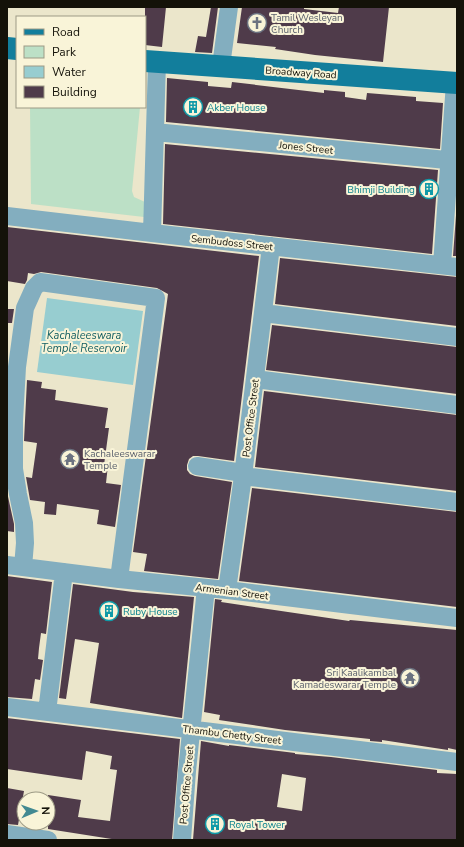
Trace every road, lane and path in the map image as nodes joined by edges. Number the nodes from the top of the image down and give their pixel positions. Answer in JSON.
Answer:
{"nodes":[{"id":1,"x":229,"y":7,"type":"edge"},
{"id":2,"x":151,"y":61,"type":"edge"},
{"id":3,"x":221,"y":66,"type":"junction"},
{"id":4,"x":456,"y":83,"type":"edge"},
{"id":5,"x":155,"y":132,"type":"junction"},
{"id":6,"x":453,"y":161,"type":"edge"},
{"id":7,"x":7,"y":216,"type":"edge"},
{"id":8,"x":152,"y":233,"type":"junction"},
{"id":9,"x":271,"y":246,"type":"junction"},
{"id":10,"x":449,"y":266,"type":"edge"},
{"id":11,"x":263,"y":313,"type":"junction"},
{"id":12,"x":457,"y":337,"type":"edge"},
{"id":13,"x":255,"y":379,"type":"junction"},
{"id":14,"x":457,"y":405,"type":"edge"},
{"id":15,"x":198,"y":466,"type":"dead end"},
{"id":16,"x":243,"y":474,"type":"junction"},
{"id":17,"x":457,"y":502,"type":"edge"},
{"id":18,"x":15,"y":566,"type":"edge"},
{"id":19,"x":64,"y":572,"type":"junction"},
{"id":20,"x":118,"y":579,"type":"junction"},
{"id":21,"x":206,"y":588,"type":"junction"},
{"id":22,"x":227,"y":590,"type":"junction"},
{"id":23,"x":457,"y":618,"type":"edge"},
{"id":24,"x":7,"y":707,"type":"edge"},
{"id":25,"x":47,"y":712,"type":"junction"},
{"id":26,"x":191,"y":729,"type":"junction"},
{"id":27,"x":457,"y":762,"type":"edge"},
{"id":28,"x":7,"y":834,"type":"edge"},
{"id":29,"x":48,"y":840,"type":"edge"},
{"id":30,"x":182,"y":840,"type":"edge"}],
"edges":[{"from":1,"to":3,"type":"street"},
{"from":2,"to":3,"type":"main road","name":"Broadway Road"},
{"from":2,"to":5,"type":"street"},
{"from":3,"to":4,"type":"main road","name":"Broadway Road"},
{"from":4,"to":6,"type":"street"},
{"from":5,"to":6,"type":"street","name":"Jones Street"},
{"from":5,"to":8,"type":"street"},
{"from":6,"to":10,"type":"street"},
{"from":7,"to":8,"type":"street","name":"Sembudoss Street"},
{"from":8,"to":9,"type":"street","name":"Sembudoss Street"},
{"from":9,"to":10,"type":"street","name":"Sembudoss Street"},
{"from":9,"to":11,"type":"street","name":"Post Office Street"},
{"from":11,"to":12,"type":"street"},
{"from":11,"to":13,"type":"street","name":"Post Office Street"},
{"from":13,"to":14,"type":"street"},
{"from":13,"to":16,"type":"street","name":"Post Office Street"},
{"from":15,"to":16,"type":"street"},
{"from":16,"to":17,"type":"street"},
{"from":16,"to":22,"type":"street","name":"Post Office Street"},
{"from":18,"to":19,"type":"street","name":"Armenian Street"},
{"from":18,"to":20,"type":"street"},
{"from":19,"to":20,"type":"street","name":"Armenian Street"},
{"from":19,"to":25,"type":"street"},
{"from":20,"to":21,"type":"street","name":"Armenian Street"},
{"from":21,"to":22,"type":"street","name":"Armenian Street"},
{"from":21,"to":26,"type":"street","name":"Post Office Street"},
{"from":22,"to":23,"type":"street","name":"Armenian Street"},
{"from":24,"to":25,"type":"street","name":"Thambu Chetty Street"},
{"from":25,"to":26,"type":"street","name":"Thambu Chetty Street"},
{"from":26,"to":27,"type":"street","name":"Thambu Chetty Street"},
{"from":26,"to":30,"type":"street","name":"Post Office Street"},
{"from":28,"to":29,"type":"street"}]}
